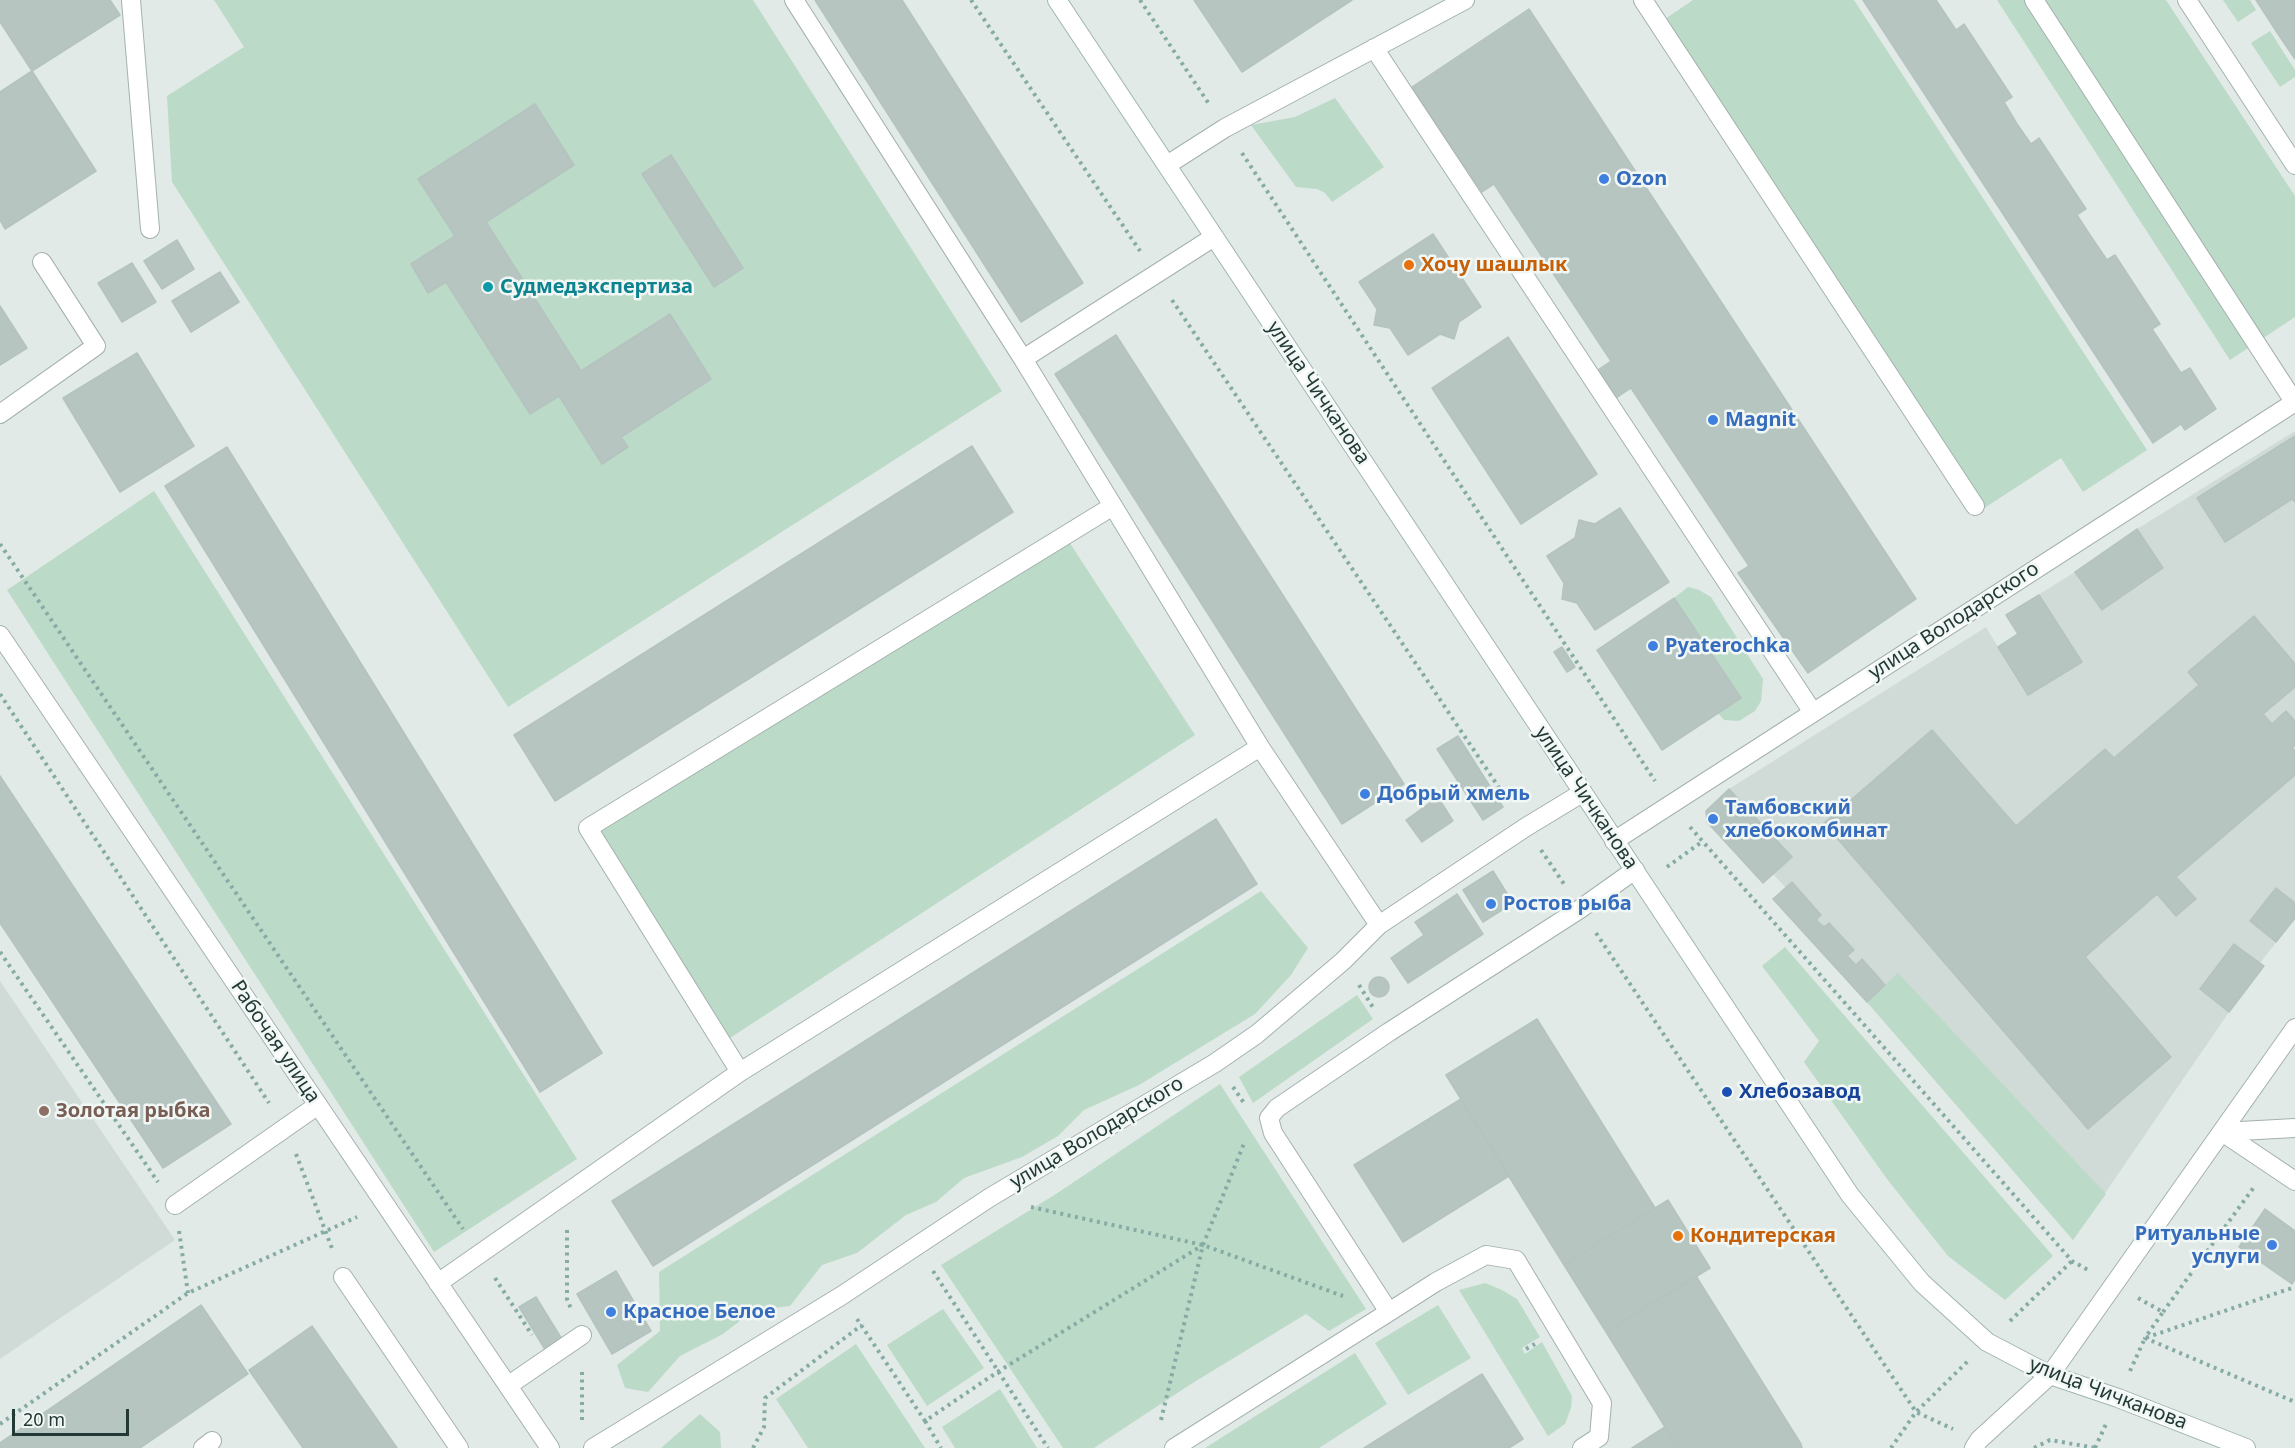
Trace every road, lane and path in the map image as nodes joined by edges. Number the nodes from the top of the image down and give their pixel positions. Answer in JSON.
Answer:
{"nodes":[{"id":1,"x":131,"y":0,"type":"edge"},
{"id":2,"x":794,"y":0,"type":"edge"},
{"id":3,"x":971,"y":0,"type":"edge"},
{"id":4,"x":1056,"y":0,"type":"edge"},
{"id":5,"x":1140,"y":0,"type":"edge"},
{"id":6,"x":1465,"y":0,"type":"edge"},
{"id":7,"x":1643,"y":0,"type":"edge"},
{"id":8,"x":2034,"y":0,"type":"edge"},
{"id":9,"x":2187,"y":0,"type":"edge"},
{"id":10,"x":1374,"y":48,"type":"junction"},
{"id":11,"x":1225,"y":128,"type":"junction"},
{"id":12,"x":1167,"y":165,"type":"junction"},
{"id":13,"x":2295,"y":165,"type":"edge"},
{"id":14,"x":150,"y":229,"type":"dead end"},
{"id":15,"x":1214,"y":237,"type":"junction"},
{"id":16,"x":42,"y":262,"type":"dead end"},
{"id":17,"x":1155,"y":275,"type":"junction"},
{"id":18,"x":1023,"y":359,"type":"junction"},
{"id":19,"x":2295,"y":403,"type":"edge"},
{"id":20,"x":0,"y":414,"type":"edge"},
{"id":21,"x":1113,"y":506,"type":"junction"},
{"id":22,"x":1975,"y":506,"type":"dead end"},
{"id":23,"x":0,"y":544,"type":"edge"},
{"id":24,"x":0,"y":635,"type":"edge"},
{"id":25,"x":0,"y":694,"type":"edge"},
{"id":26,"x":1812,"y":711,"type":"junction"},
{"id":27,"x":1260,"y":747,"type":"junction"},
{"id":28,"x":1582,"y":793,"type":"junction"},
{"id":29,"x":1671,"y":805,"type":"junction"},
{"id":30,"x":1526,"y":827,"type":"junction"},
{"id":31,"x":1614,"y":841,"type":"junction"},
{"id":32,"x":1635,"y":870,"type":"junction"},
{"id":33,"x":1580,"y":909,"type":"junction"},
{"id":34,"x":1379,"y":925,"type":"junction"},
{"id":35,"x":0,"y":952,"type":"edge"},
{"id":36,"x":1343,"y":961,"type":"junction"},
{"id":37,"x":2295,"y":1028,"type":"edge"},
{"id":38,"x":1389,"y":1032,"type":"junction"},
{"id":39,"x":1215,"y":1063,"type":"junction"},
{"id":40,"x":740,"y":1072,"type":"junction"},
{"id":41,"x":318,"y":1106,"type":"junction"},
{"id":42,"x":1269,"y":1118,"type":"junction"},
{"id":43,"x":286,"y":1128,"type":"junction"},
{"id":44,"x":2295,"y":1128,"type":"edge"},
{"id":45,"x":2222,"y":1132,"type":"junction"},
{"id":46,"x":1242,"y":1147,"type":"dead end"},
{"id":47,"x":2271,"y":1164,"type":"junction"},
{"id":48,"x":2295,"y":1181,"type":"edge"},
{"id":49,"x":568,"y":1192,"type":"junction"},
{"id":50,"x":989,"y":1198,"type":"junction"},
{"id":51,"x":175,"y":1205,"type":"junction"},
{"id":52,"x":386,"y":1205,"type":"junction"},
{"id":53,"x":325,"y":1230,"type":"junction"},
{"id":54,"x":1203,"y":1245,"type":"junction"},
{"id":55,"x":915,"y":1246,"type":"junction"},
{"id":56,"x":480,"y":1254,"type":"junction"},
{"id":57,"x":343,"y":1277,"type":"joint"},
{"id":58,"x":438,"y":1283,"type":"junction"},
{"id":59,"x":2114,"y":1284,"type":"junction"},
{"id":60,"x":2295,"y":1287,"type":"edge"},
{"id":61,"x":188,"y":1293,"type":"junction"},
{"id":62,"x":1389,"y":1312,"type":"junction"},
{"id":63,"x":2163,"y":1312,"type":"junction"},
{"id":64,"x":861,"y":1325,"type":"dead end"},
{"id":65,"x":582,"y":1335,"type":"junction"},
{"id":66,"x":867,"y":1335,"type":"dead end"},
{"id":67,"x":2145,"y":1338,"type":"junction"},
{"id":68,"x":547,"y":1359,"type":"junction"},
{"id":69,"x":999,"y":1371,"type":"junction"},
{"id":70,"x":2050,"y":1375,"type":"junction"},
{"id":71,"x":509,"y":1384,"type":"junction"},
{"id":72,"x":2295,"y":1402,"type":"edge"},
{"id":73,"x":925,"y":1421,"type":"junction"},
{"id":74,"x":0,"y":1424,"type":"edge"},
{"id":75,"x":582,"y":1425,"type":"dead end"},
{"id":76,"x":1160,"y":1425,"type":"dead end"},
{"id":77,"x":1977,"y":1444,"type":"edge"},
{"id":78,"x":459,"y":1448,"type":"edge"},
{"id":79,"x":550,"y":1448,"type":"edge"},
{"id":80,"x":593,"y":1448,"type":"edge"},
{"id":81,"x":753,"y":1448,"type":"edge"},
{"id":82,"x":941,"y":1448,"type":"edge"},
{"id":83,"x":1048,"y":1448,"type":"edge"},
{"id":84,"x":1174,"y":1448,"type":"edge"},
{"id":85,"x":1582,"y":1448,"type":"edge"},
{"id":86,"x":2034,"y":1448,"type":"edge"},
{"id":87,"x":2096,"y":1448,"type":"edge"},
{"id":88,"x":2246,"y":1448,"type":"edge"}],
"edges":[{"from":1,"to":14,"type":"street"},
{"from":2,"to":18,"type":"street"},
{"from":3,"to":17,"type":"path"},
{"from":4,"to":12,"type":"street","name":"улица Чичканова"},
{"from":5,"to":11,"type":"path"},
{"from":6,"to":10,"type":"street"},
{"from":7,"to":22,"type":"street"},
{"from":8,"to":19,"type":"street"},
{"from":9,"to":13,"type":"street"},
{"from":10,"to":11,"type":"street"},
{"from":10,"to":26,"type":"street"},
{"from":11,"to":12,"type":"street"},
{"from":11,"to":29,"type":"path"},
{"from":12,"to":15,"type":"street","name":"улица Чичканова"},
{"from":15,"to":17,"type":"street"},
{"from":15,"to":28,"type":"street","name":"улица Чичканова"},
{"from":16,"to":20,"type":"street"},
{"from":17,"to":18,"type":"street"},
{"from":17,"to":30,"type":"path"},
{"from":18,"to":21,"type":"street"},
{"from":19,"to":26,"type":"street","name":"улица Володарского"},
{"from":21,"to":27,"type":"street"},
{"from":21,"to":40,"type":"street"},
{"from":23,"to":56,"type":"path"},
{"from":24,"to":41,"type":"street","name":"Рабочая улица"},
{"from":25,"to":43,"type":"path"},
{"from":26,"to":29,"type":"street","name":"улица Володарского"},
{"from":27,"to":34,"type":"street"},
{"from":27,"to":40,"type":"street"},
{"from":28,"to":30,"type":"street","name":"улица Володарского"},
{"from":28,"to":31,"type":"street","name":"улица Чичканова"},
{"from":29,"to":31,"type":"street","name":"улица Володарского"},
{"from":29,"to":59,"type":"path"},
{"from":30,"to":33,"type":"path"},
{"from":30,"to":34,"type":"street","name":"улица Володарского"},
{"from":31,"to":32,"type":"street","name":"улица Чичканова"},
{"from":32,"to":33,"type":"street"},
{"from":32,"to":70,"type":"street","name":"улица Чичканова"},
{"from":33,"to":38,"type":"street"},
{"from":33,"to":77,"type":"path"},
{"from":34,"to":36,"type":"street","name":"улица Володарского"},
{"from":35,"to":51,"type":"path"},
{"from":36,"to":38,"type":"path"},
{"from":36,"to":39,"type":"street","name":"улица Володарского"},
{"from":37,"to":45,"type":"street"},
{"from":38,"to":42,"type":"street"},
{"from":39,"to":42,"type":"path"},
{"from":39,"to":50,"type":"street","name":"улица Володарского"},
{"from":40,"to":49,"type":"street"},
{"from":41,"to":43,"type":"street"},
{"from":41,"to":52,"type":"street","name":"Рабочая улица"},
{"from":42,"to":62,"type":"street"},
{"from":43,"to":51,"type":"street"},
{"from":43,"to":53,"type":"path"},
{"from":44,"to":45,"type":"street"},
{"from":45,"to":47,"type":"street"},
{"from":45,"to":59,"type":"street"},
{"from":46,"to":54,"type":"path"},
{"from":47,"to":48,"type":"street"},
{"from":47,"to":63,"type":"path"},
{"from":49,"to":56,"type":"street"},
{"from":49,"to":65,"type":"path"},
{"from":50,"to":54,"type":"path"},
{"from":50,"to":55,"type":"street","name":"улица Володарского"},
{"from":51,"to":61,"type":"path"},
{"from":52,"to":53,"type":"path"},
{"from":52,"to":58,"type":"street","name":"Рабочая улица"},
{"from":53,"to":57,"type":"path"},
{"from":53,"to":61,"type":"path"},
{"from":54,"to":62,"type":"path"},
{"from":54,"to":69,"type":"path"},
{"from":54,"to":76,"type":"path"},
{"from":55,"to":69,"type":"path"},
{"from":55,"to":80,"type":"street","name":"улица Володарского"},
{"from":56,"to":58,"type":"street"},
{"from":56,"to":68,"type":"path"},
{"from":57,"to":78,"type":"street"},
{"from":58,"to":71,"type":"street","name":"Рабочая улица"},
{"from":59,"to":63,"type":"path"},
{"from":59,"to":70,"type":"street"},
{"from":60,"to":67,"type":"path"},
{"from":61,"to":74,"type":"path"},
{"from":62,"to":84,"type":"street"},
{"from":62,"to":85,"type":"street"},
{"from":63,"to":67,"type":"path"},
{"from":64,"to":81,"type":"path"},
{"from":65,"to":68,"type":"street"},
{"from":65,"to":75,"type":"path"},
{"from":66,"to":73,"type":"path"},
{"from":67,"to":72,"type":"path"},
{"from":68,"to":71,"type":"street"},
{"from":69,"to":73,"type":"path"},
{"from":69,"to":83,"type":"path"},
{"from":70,"to":77,"type":"street"},
{"from":70,"to":88,"type":"street","name":"улица Чичканова"},
{"from":71,"to":79,"type":"street","name":"Рабочая улица"},
{"from":73,"to":82,"type":"path"},
{"from":86,"to":87,"type":"path"}]}
